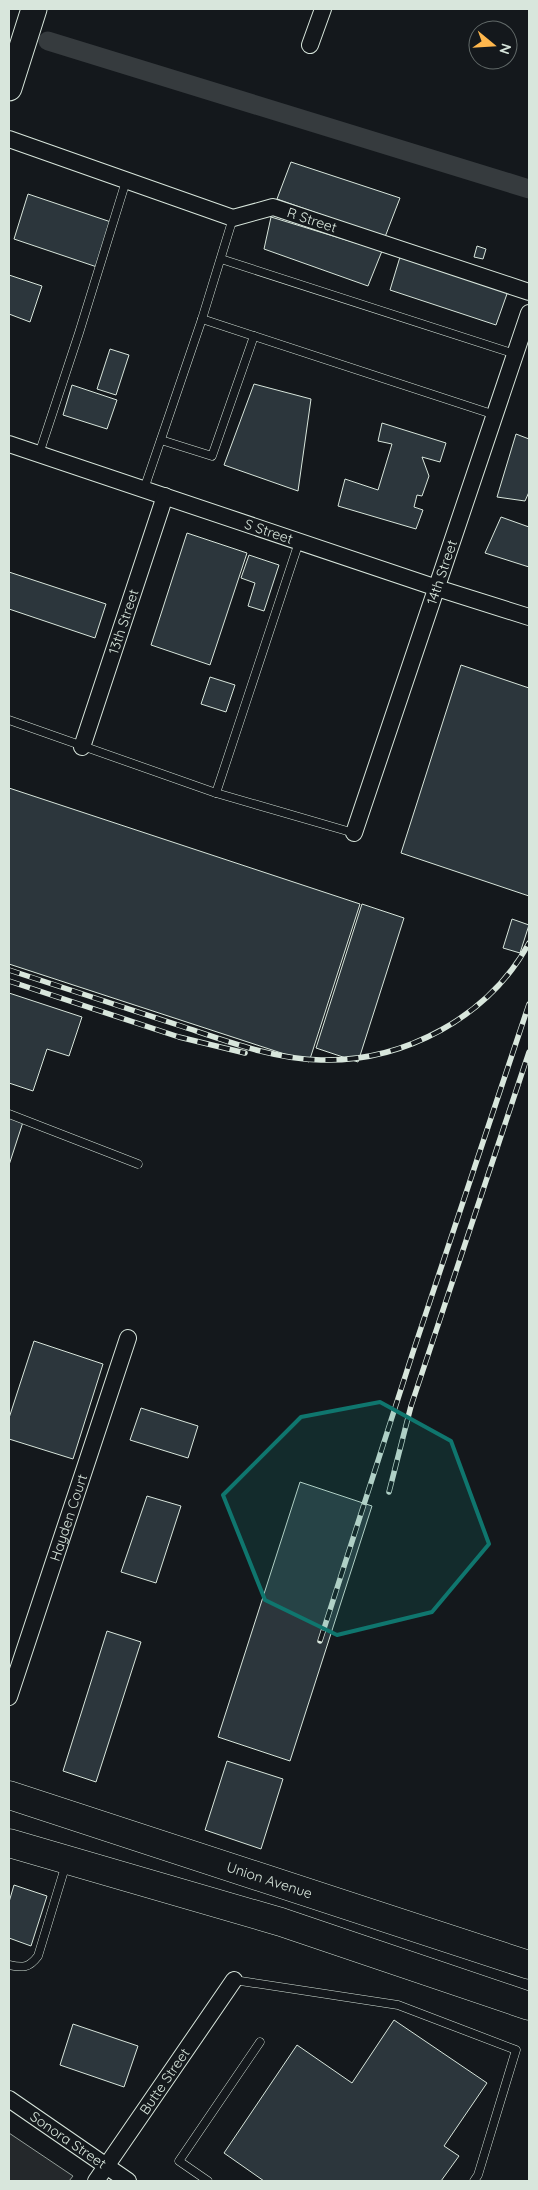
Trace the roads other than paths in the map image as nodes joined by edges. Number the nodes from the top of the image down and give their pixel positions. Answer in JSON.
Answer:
{"nodes":[{"id":1,"x":34,"y":9,"type":"edge"},
{"id":2,"x":322,"y":9,"type":"edge"},
{"id":3,"x":310,"y":45,"type":"dead end"},
{"id":4,"x":9,"y":88,"type":"edge"},
{"id":5,"x":9,"y":139,"type":"edge"},
{"id":6,"x":126,"y":181,"type":"junction"},
{"id":7,"x":233,"y":218,"type":"junction"},
{"id":8,"x":222,"y":259,"type":"junction"},
{"id":9,"x":529,"y":292,"type":"edge"},
{"id":10,"x":202,"y":319,"type":"junction"},
{"id":11,"x":528,"y":323,"type":"edge"},
{"id":12,"x":254,"y":336,"type":"junction"},
{"id":13,"x":515,"y":354,"type":"junction"},
{"id":14,"x":495,"y":415,"type":"junction"},
{"id":15,"x":161,"y":440,"type":"junction"},
{"id":16,"x":9,"y":444,"type":"edge"},
{"id":17,"x":39,"y":454,"type":"junction"},
{"id":18,"x":144,"y":489,"type":"junction"},
{"id":19,"x":165,"y":496,"type":"junction"},
{"id":20,"x":299,"y":542,"type":"junction"},
{"id":21,"x":437,"y":588,"type":"junction"},
{"id":22,"x":529,"y":617,"type":"edge"},
{"id":23,"x":9,"y":720,"type":"edge"},
{"id":24,"x":82,"y":747,"type":"junction"},
{"id":25,"x":216,"y":793,"type":"junction"},
{"id":26,"x":354,"y":833,"type":"joint"},
{"id":27,"x":9,"y":1114,"type":"edge"},
{"id":28,"x":138,"y":1164,"type":"dead end"},
{"id":29,"x":128,"y":1338,"type":"dead end"},
{"id":30,"x":12,"y":1674,"type":"edge"},
{"id":31,"x":9,"y":1697,"type":"edge"},
{"id":32,"x":9,"y":1794,"type":"edge"},
{"id":33,"x":9,"y":1843,"type":"edge"},
{"id":34,"x":67,"y":1860,"type":"junction"},
{"id":35,"x":9,"y":1965,"type":"edge"},
{"id":36,"x":529,"y":1965,"type":"edge"},
{"id":37,"x":234,"y":1980,"type":"joint"},
{"id":38,"x":529,"y":2006,"type":"edge"},
{"id":39,"x":260,"y":2042,"type":"dead end"},
{"id":40,"x":9,"y":2099,"type":"edge"},
{"id":41,"x":107,"y":2166,"type":"junction"},
{"id":42,"x":96,"y":2181,"type":"edge"},
{"id":43,"x":128,"y":2181,"type":"edge"},
{"id":44,"x":208,"y":2181,"type":"edge"},
{"id":45,"x":474,"y":2181,"type":"edge"}],
"edges":[{"from":1,"to":4,"type":"main road"},
{"from":2,"to":3,"type":"street"},
{"from":5,"to":6,"type":"street"},
{"from":6,"to":7,"type":"street"},
{"from":6,"to":17,"type":"lane"},
{"from":7,"to":8,"type":"lane"},
{"from":7,"to":9,"type":"street","name":"R Street"},
{"from":8,"to":10,"type":"lane"},
{"from":8,"to":13,"type":"lane"},
{"from":10,"to":12,"type":"lane"},
{"from":10,"to":15,"type":"lane"},
{"from":11,"to":13,"type":"street","name":"14th Street"},
{"from":12,"to":14,"type":"lane"},
{"from":12,"to":15,"type":"lane"},
{"from":13,"to":14,"type":"street","name":"14th Street"},
{"from":14,"to":21,"type":"street","name":"14th Street"},
{"from":15,"to":18,"type":"lane"},
{"from":16,"to":17,"type":"street","name":"S Street"},
{"from":17,"to":18,"type":"street","name":"S Street"},
{"from":18,"to":19,"type":"street","name":"S Street"},
{"from":19,"to":20,"type":"street","name":"S Street"},
{"from":19,"to":24,"type":"street","name":"13th Street"},
{"from":20,"to":21,"type":"street","name":"S Street"},
{"from":20,"to":25,"type":"lane"},
{"from":21,"to":22,"type":"street","name":"S Street"},
{"from":21,"to":26,"type":"street","name":"14th Street"},
{"from":23,"to":24,"type":"lane"},
{"from":24,"to":25,"type":"lane"},
{"from":25,"to":26,"type":"lane"},
{"from":27,"to":28,"type":"lane"},
{"from":29,"to":30,"type":"street","name":"Hayden Court"},
{"from":30,"to":31,"type":"street","name":"Hayden Court"},
{"from":32,"to":36,"type":"highway","name":"Union Avenue"},
{"from":33,"to":34,"type":"highway"},
{"from":34,"to":35,"type":"lane"},
{"from":34,"to":38,"type":"highway"},
{"from":37,"to":41,"type":"street","name":"Butte Street"},
{"from":37,"to":45,"type":"lane"},
{"from":39,"to":44,"type":"lane"},
{"from":40,"to":41,"type":"street","name":"Sonora Street"},
{"from":41,"to":42,"type":"street","name":"Butte Street"},
{"from":41,"to":43,"type":"street","name":"Sonora Street"}]}
